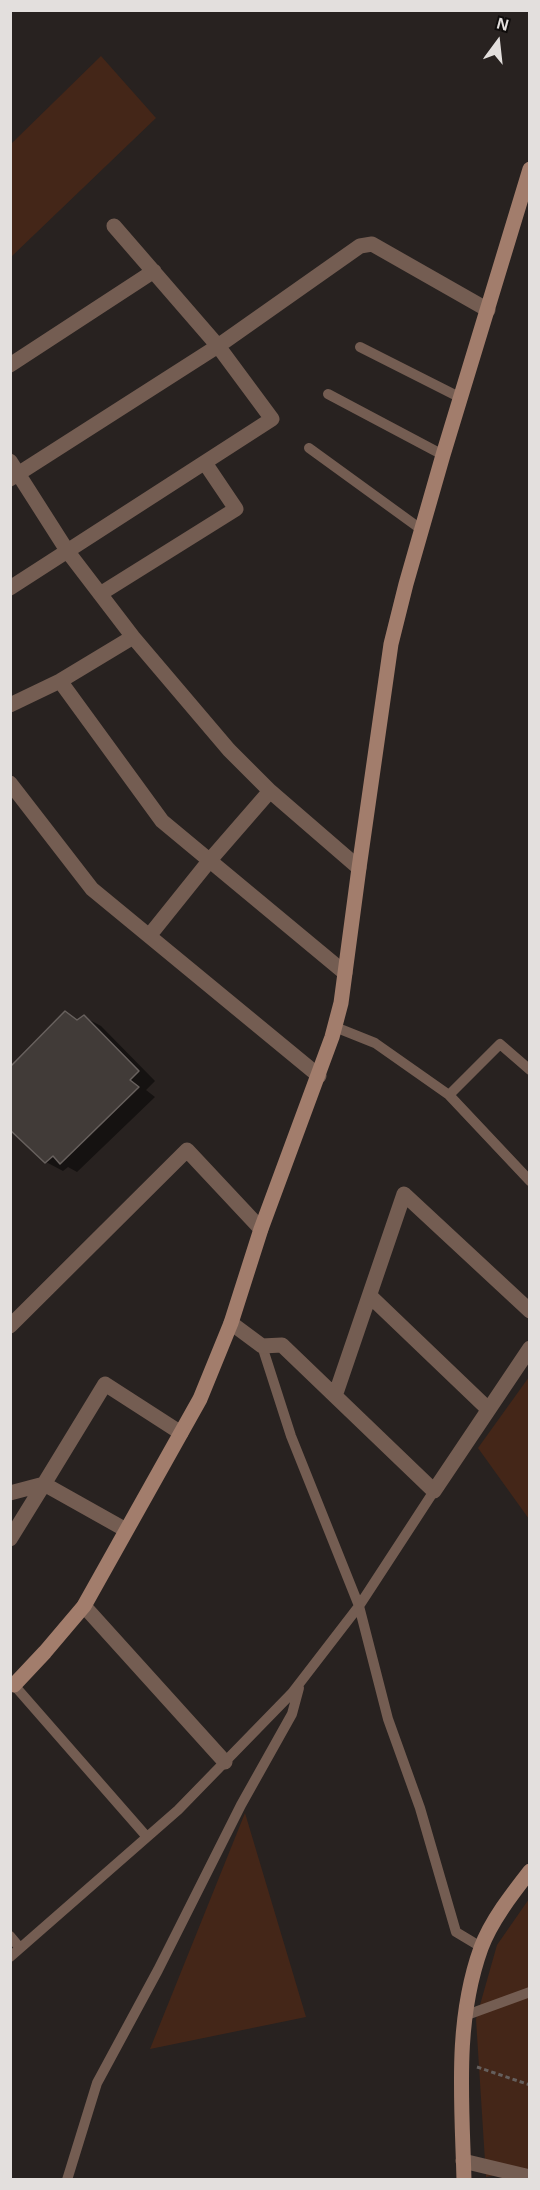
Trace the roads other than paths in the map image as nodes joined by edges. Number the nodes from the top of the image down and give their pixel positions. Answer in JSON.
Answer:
{"nodes":[{"id":1,"x":530,"y":169,"type":"edge"},
{"id":2,"x":114,"y":226,"type":"dead end"},
{"id":3,"x":154,"y":272,"type":"junction"},
{"id":4,"x":488,"y":310,"type":"junction"},
{"id":5,"x":218,"y":346,"type":"junction"},
{"id":6,"x":360,"y":346,"type":"dead end"},
{"id":7,"x":10,"y":365,"type":"edge"},
{"id":8,"x":328,"y":394,"type":"dead end"},
{"id":9,"x":462,"y":398,"type":"junction"},
{"id":10,"x":309,"y":448,"type":"dead end"},
{"id":11,"x":443,"y":455,"type":"junction"},
{"id":12,"x":205,"y":463,"type":"junction"},
{"id":13,"x":13,"y":471,"type":"edge"},
{"id":14,"x":422,"y":530,"type":"junction"},
{"id":15,"x":68,"y":552,"type":"junction"},
{"id":16,"x":10,"y":588,"type":"edge"},
{"id":17,"x":100,"y":594,"type":"junction"},
{"id":18,"x":133,"y":637,"type":"junction"},
{"id":19,"x":60,"y":681,"type":"junction"},
{"id":20,"x":10,"y":705,"type":"edge"},
{"id":21,"x":10,"y":783,"type":"edge"},
{"id":22,"x":270,"y":791,"type":"junction"},
{"id":23,"x":210,"y":860,"type":"junction"},
{"id":24,"x":359,"y":868,"type":"junction"},
{"id":25,"x":149,"y":936,"type":"junction"},
{"id":26,"x":345,"y":973,"type":"junction"},
{"id":27,"x":335,"y":1027,"type":"junction"},
{"id":28,"x":530,"y":1070,"type":"edge"},
{"id":29,"x":319,"y":1076,"type":"junction"},
{"id":30,"x":449,"y":1095,"type":"junction"},
{"id":31,"x":530,"y":1181,"type":"edge"},
{"id":32,"x":261,"y":1229,"type":"junction"},
{"id":33,"x":370,"y":1296,"type":"junction"},
{"id":34,"x":530,"y":1311,"type":"edge"},
{"id":35,"x":231,"y":1323,"type":"junction"},
{"id":36,"x":10,"y":1326,"type":"edge"},
{"id":37,"x":262,"y":1346,"type":"junction"},
{"id":38,"x":530,"y":1348,"type":"edge"},
{"id":39,"x":335,"y":1396,"type":"junction"},
{"id":40,"x":488,"y":1409,"type":"junction"},
{"id":41,"x":181,"y":1433,"type":"junction"},
{"id":42,"x":44,"y":1485,"type":"junction"},
{"id":43,"x":434,"y":1491,"type":"junction"},
{"id":44,"x":10,"y":1493,"type":"edge"},
{"id":45,"x":126,"y":1530,"type":"junction"},
{"id":46,"x":10,"y":1539,"type":"edge"},
{"id":47,"x":84,"y":1606,"type":"junction"},
{"id":48,"x":359,"y":1606,"type":"junction"},
{"id":49,"x":301,"y":1682,"type":"junction"},
{"id":50,"x":12,"y":1686,"type":"edge"},
{"id":51,"x":225,"y":1762,"type":"junction"},
{"id":52,"x":147,"y":1837,"type":"junction"},
{"id":53,"x":530,"y":1871,"type":"edge"},
{"id":54,"x":10,"y":1936,"type":"edge"},
{"id":55,"x":481,"y":1947,"type":"junction"},
{"id":56,"x":20,"y":1948,"type":"junction"},
{"id":57,"x":10,"y":1957,"type":"edge"},
{"id":58,"x":530,"y":1992,"type":"edge"},
{"id":59,"x":464,"y":2016,"type":"junction"},
{"id":60,"x":463,"y":2162,"type":"junction"},
{"id":61,"x":530,"y":2177,"type":"edge"},
{"id":62,"x":67,"y":2180,"type":"edge"},
{"id":63,"x":464,"y":2180,"type":"edge"}],
"edges":[{"from":1,"to":4,"type":"street"},
{"from":2,"to":3,"type":"street"},
{"from":3,"to":5,"type":"street"},
{"from":3,"to":7,"type":"street"},
{"from":4,"to":5,"type":"street"},
{"from":4,"to":9,"type":"street"},
{"from":5,"to":12,"type":"street"},
{"from":5,"to":13,"type":"street"},
{"from":6,"to":9,"type":"lane"},
{"from":8,"to":11,"type":"lane"},
{"from":9,"to":11,"type":"street"},
{"from":10,"to":14,"type":"lane"},
{"from":11,"to":14,"type":"street"},
{"from":12,"to":15,"type":"street"},
{"from":12,"to":17,"type":"street"},
{"from":13,"to":15,"type":"street"},
{"from":14,"to":24,"type":"street"},
{"from":15,"to":16,"type":"street"},
{"from":15,"to":17,"type":"street"},
{"from":17,"to":18,"type":"street"},
{"from":18,"to":19,"type":"street"},
{"from":18,"to":22,"type":"street"},
{"from":19,"to":20,"type":"street"},
{"from":19,"to":23,"type":"street"},
{"from":21,"to":25,"type":"street"},
{"from":22,"to":23,"type":"street"},
{"from":22,"to":24,"type":"street"},
{"from":23,"to":25,"type":"street"},
{"from":23,"to":26,"type":"street"},
{"from":24,"to":26,"type":"street"},
{"from":25,"to":29,"type":"street"},
{"from":26,"to":27,"type":"street"},
{"from":27,"to":29,"type":"street"},
{"from":27,"to":30,"type":"lane"},
{"from":28,"to":30,"type":"lane"},
{"from":29,"to":32,"type":"street"},
{"from":30,"to":31,"type":"lane"},
{"from":32,"to":35,"type":"street"},
{"from":32,"to":36,"type":"street"},
{"from":33,"to":34,"type":"street"},
{"from":33,"to":39,"type":"street"},
{"from":33,"to":40,"type":"street"},
{"from":35,"to":37,"type":"street"},
{"from":35,"to":41,"type":"street"},
{"from":37,"to":39,"type":"street"},
{"from":37,"to":48,"type":"lane"},
{"from":38,"to":40,"type":"street"},
{"from":39,"to":43,"type":"street"},
{"from":40,"to":43,"type":"street"},
{"from":41,"to":42,"type":"street"},
{"from":41,"to":45,"type":"street"},
{"from":42,"to":44,"type":"street"},
{"from":42,"to":45,"type":"street"},
{"from":42,"to":46,"type":"street"},
{"from":43,"to":48,"type":"lane"},
{"from":45,"to":47,"type":"street"},
{"from":47,"to":50,"type":"street"},
{"from":47,"to":51,"type":"street"},
{"from":48,"to":49,"type":"lane"},
{"from":48,"to":55,"type":"lane"},
{"from":49,"to":51,"type":"lane"},
{"from":49,"to":62,"type":"lane"},
{"from":50,"to":52,"type":"lane"},
{"from":51,"to":52,"type":"lane"},
{"from":52,"to":56,"type":"lane"},
{"from":53,"to":55,"type":"street"},
{"from":54,"to":56,"type":"lane"},
{"from":55,"to":59,"type":"street"},
{"from":56,"to":57,"type":"lane"},
{"from":58,"to":59,"type":"lane"},
{"from":59,"to":60,"type":"street"},
{"from":60,"to":61,"type":"street"},
{"from":60,"to":63,"type":"street"}]}
